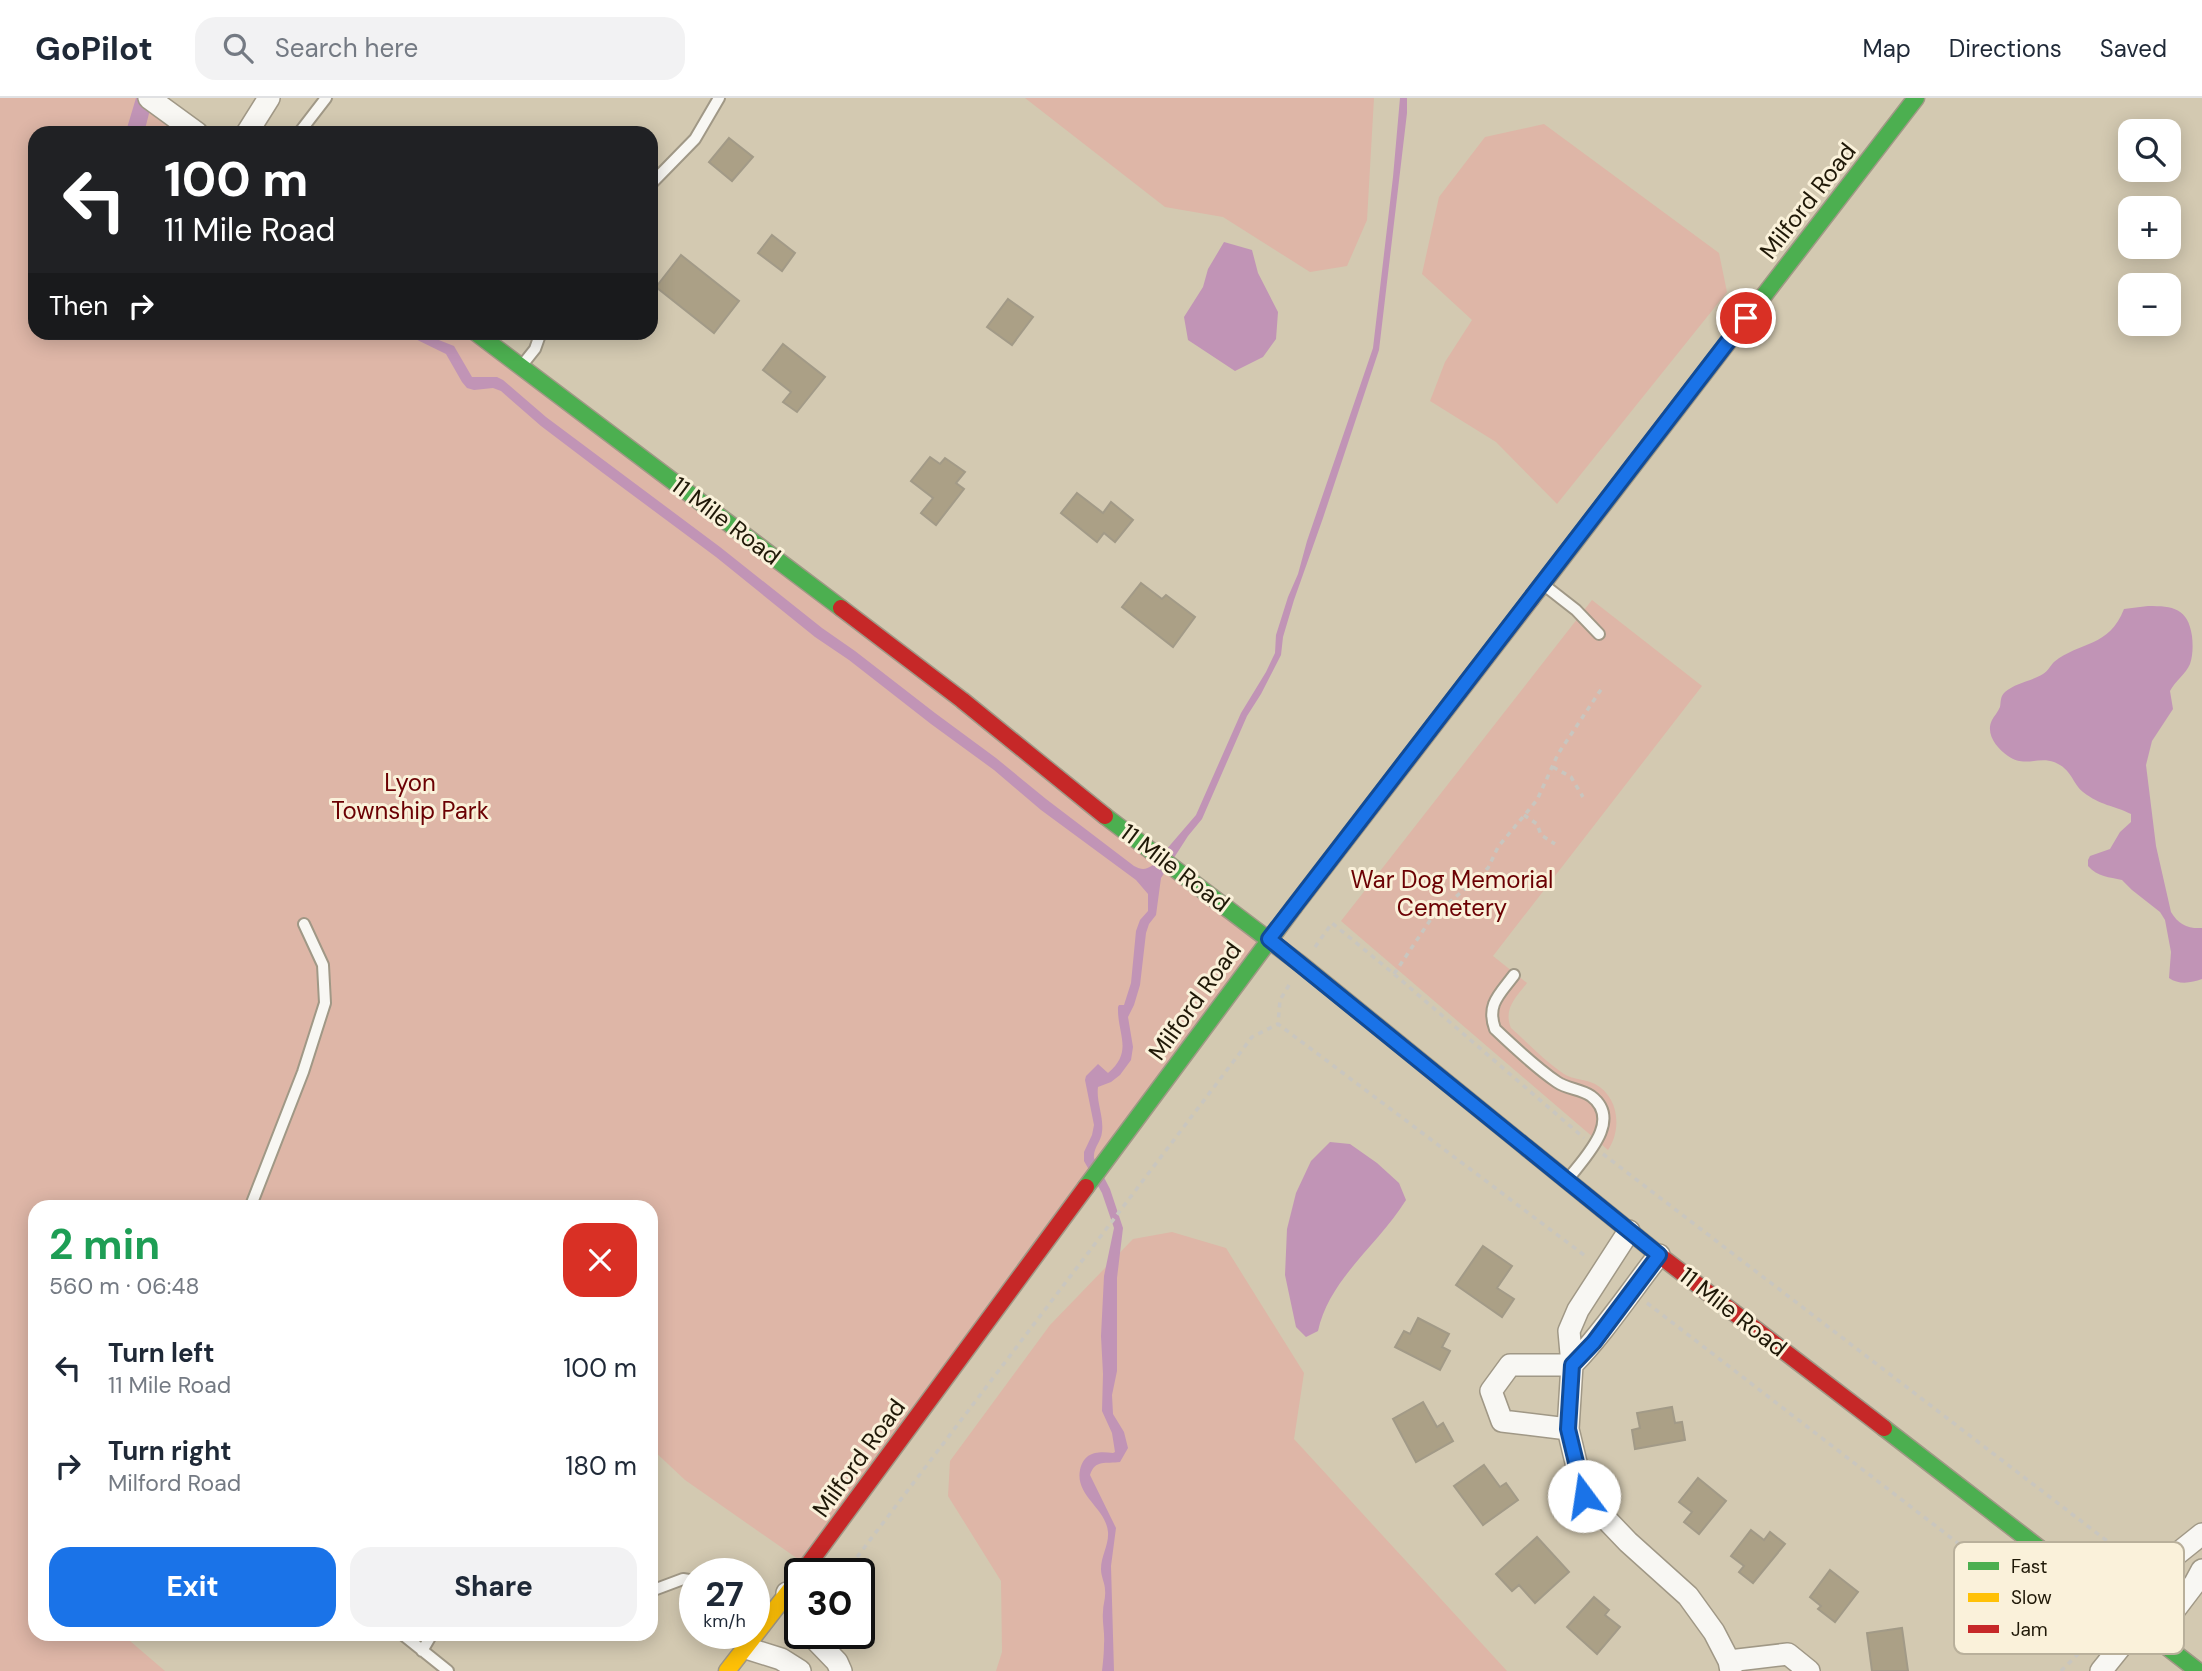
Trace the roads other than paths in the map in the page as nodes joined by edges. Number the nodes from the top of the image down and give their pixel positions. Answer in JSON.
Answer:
{"nodes":[{"id":1,"x":269,"y":98,"type":"edge"},
{"id":2,"x":326,"y":98,"type":"edge"},
{"id":3,"x":719,"y":98,"type":"edge"},
{"id":4,"x":1916,"y":98,"type":"edge"},
{"id":5,"x":157,"y":104,"type":"edge"},
{"id":6,"x":187,"y":126,"type":"edge"},
{"id":7,"x":251,"y":126,"type":"edge"},
{"id":8,"x":304,"y":126,"type":"edge"},
{"id":9,"x":658,"y":177,"type":"edge"},
{"id":10,"x":485,"y":340,"type":"edge"},
{"id":11,"x":538,"y":340,"type":"edge"},
{"id":12,"x":521,"y":366,"type":"junction"},
{"id":13,"x":1542,"y":584,"type":"junction"},
{"id":14,"x":1599,"y":634,"type":"dead end"},
{"id":15,"x":304,"y":924,"type":"dead end"},
{"id":16,"x":1269,"y":939,"type":"junction"},
{"id":17,"x":1514,"y":975,"type":"dead end"},
{"id":18,"x":1567,"y":1181,"type":"junction"},
{"id":19,"x":253,"y":1200,"type":"edge"},
{"id":20,"x":1629,"y":1231,"type":"junction"},
{"id":21,"x":1659,"y":1255,"type":"junction"},
{"id":22,"x":1572,"y":1365,"type":"junction"},
{"id":23,"x":1568,"y":1429,"type":"junction"},
{"id":24,"x":2202,"y":1534,"type":"edge"},
{"id":25,"x":2031,"y":1542,"type":"edge"},
{"id":26,"x":2184,"y":1548,"type":"edge"},
{"id":27,"x":813,"y":1558,"type":"edge"},
{"id":28,"x":2202,"y":1570,"type":"edge"},
{"id":29,"x":679,"y":1580,"type":"edge"},
{"id":30,"x":658,"y":1588,"type":"edge"},
{"id":31,"x":2184,"y":1591,"type":"edge"},
{"id":32,"x":784,"y":1595,"type":"edge"},
{"id":33,"x":770,"y":1610,"type":"edge"},
{"id":34,"x":410,"y":1641,"type":"edge"},
{"id":35,"x":428,"y":1641,"type":"edge"},
{"id":36,"x":745,"y":1649,"type":"edge"},
{"id":37,"x":749,"y":1649,"type":"edge"},
{"id":38,"x":824,"y":1649,"type":"edge"},
{"id":39,"x":422,"y":1651,"type":"junction"},
{"id":40,"x":2115,"y":1654,"type":"edge"},
{"id":41,"x":2176,"y":1654,"type":"edge"},
{"id":42,"x":1730,"y":1666,"type":"edge"},
{"id":43,"x":447,"y":1671,"type":"edge"},
{"id":44,"x":727,"y":1671,"type":"edge"},
{"id":45,"x":800,"y":1671,"type":"edge"},
{"id":46,"x":841,"y":1671,"type":"edge"},
{"id":47,"x":1809,"y":1671,"type":"edge"},
{"id":48,"x":2101,"y":1671,"type":"edge"},
{"id":49,"x":2198,"y":1671,"type":"edge"}],
"edges":[{"from":1,"to":7,"type":"street"},
{"from":2,"to":8,"type":"lane"},
{"from":3,"to":9,"type":"lane"},
{"from":4,"to":13,"type":"street","name":"Milford Road"},
{"from":5,"to":6,"type":"street"},
{"from":10,"to":12,"type":"street","name":"11 Mile Road"},
{"from":11,"to":12,"type":"lane"},
{"from":12,"to":16,"type":"street","name":"11 Mile Road"},
{"from":13,"to":14,"type":"lane"},
{"from":13,"to":16,"type":"street","name":"Milford Road"},
{"from":15,"to":19,"type":"lane"},
{"from":16,"to":18,"type":"street","name":"11 Mile Road"},
{"from":16,"to":27,"type":"street","name":"Milford Road"},
{"from":17,"to":18,"type":"lane"},
{"from":18,"to":20,"type":"street","name":"11 Mile Road"},
{"from":20,"to":21,"type":"street","name":"11 Mile Road"},
{"from":20,"to":22,"type":"street"},
{"from":21,"to":22,"type":"street"},
{"from":21,"to":25,"type":"street","name":"11 Mile Road"},
{"from":22,"to":23,"type":"street"},
{"from":22,"to":23,"type":"street"},
{"from":23,"to":42,"type":"street"},
{"from":24,"to":26,"type":"street"},
{"from":28,"to":31,"type":"street"},
{"from":29,"to":30,"type":"lane"},
{"from":32,"to":33,"type":"street","name":"Milford Road"},
{"from":34,"to":39,"type":"lane"},
{"from":35,"to":39,"type":"lane"},
{"from":36,"to":44,"type":"street","name":"Milford Road"},
{"from":37,"to":45,"type":"street"},
{"from":38,"to":46,"type":"street"},
{"from":39,"to":43,"type":"lane"},
{"from":40,"to":48,"type":"street"},
{"from":41,"to":49,"type":"street","name":"11 Mile Road"},
{"from":42,"to":47,"type":"street"}]}
